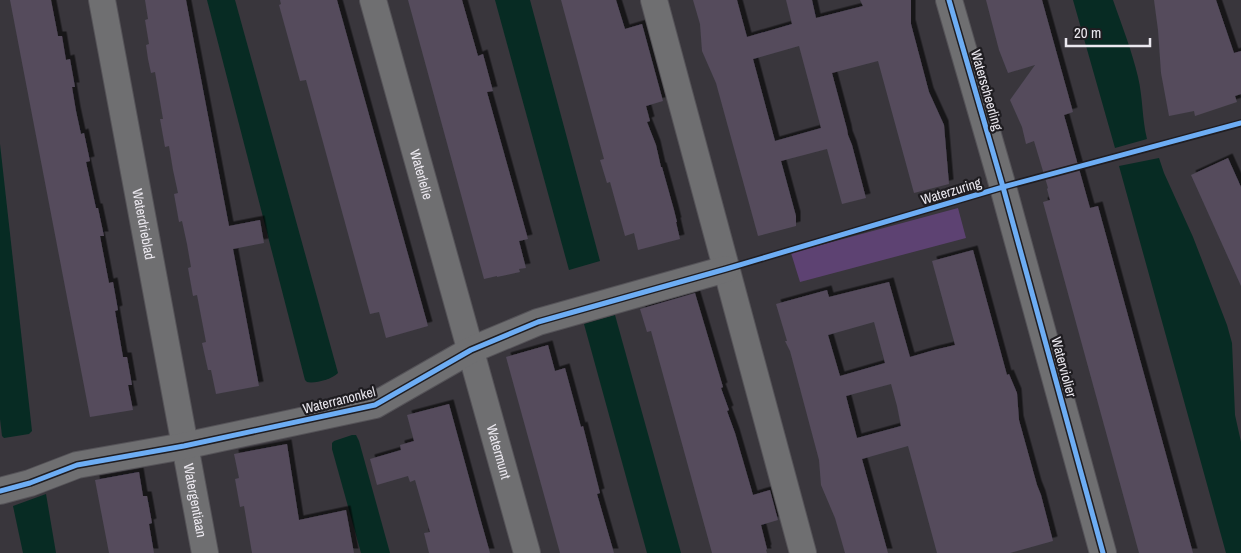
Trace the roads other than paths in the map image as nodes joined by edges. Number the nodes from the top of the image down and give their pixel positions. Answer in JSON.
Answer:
{"nodes":[{"id":1,"x":102,"y":0,"type":"edge"},
{"id":2,"x":373,"y":0,"type":"edge"},
{"id":3,"x":654,"y":0,"type":"edge"},
{"id":4,"x":949,"y":0,"type":"edge"},
{"id":5,"x":1003,"y":187,"type":"joint"},
{"id":6,"x":726,"y":269,"type":"junction"},
{"id":7,"x":471,"y":350,"type":"junction"},
{"id":8,"x":184,"y":446,"type":"junction"},
{"id":9,"x":0,"y":491,"type":"edge"},
{"id":10,"x":205,"y":553,"type":"edge"},
{"id":11,"x":527,"y":553,"type":"edge"},
{"id":12,"x":803,"y":553,"type":"edge"},
{"id":13,"x":1103,"y":553,"type":"edge"}],
"edges":[{"from":1,"to":8,"type":"street","name":"Waterdrieblad"},
{"from":2,"to":7,"type":"street","name":"Waterlelie"},
{"from":3,"to":6,"type":"street"},
{"from":4,"to":5,"type":"street","name":"Waterscheerling"},
{"from":5,"to":13,"type":"street","name":"Waterviolier"},
{"from":6,"to":7,"type":"street","name":"Waterranonkel"},
{"from":6,"to":12,"type":"street"},
{"from":7,"to":8,"type":"street","name":"Waterranonkel"},
{"from":7,"to":11,"type":"street","name":"Watermunt"},
{"from":8,"to":9,"type":"street","name":"Waterranonkel"},
{"from":8,"to":10,"type":"street","name":"Watergentiaan"}]}
